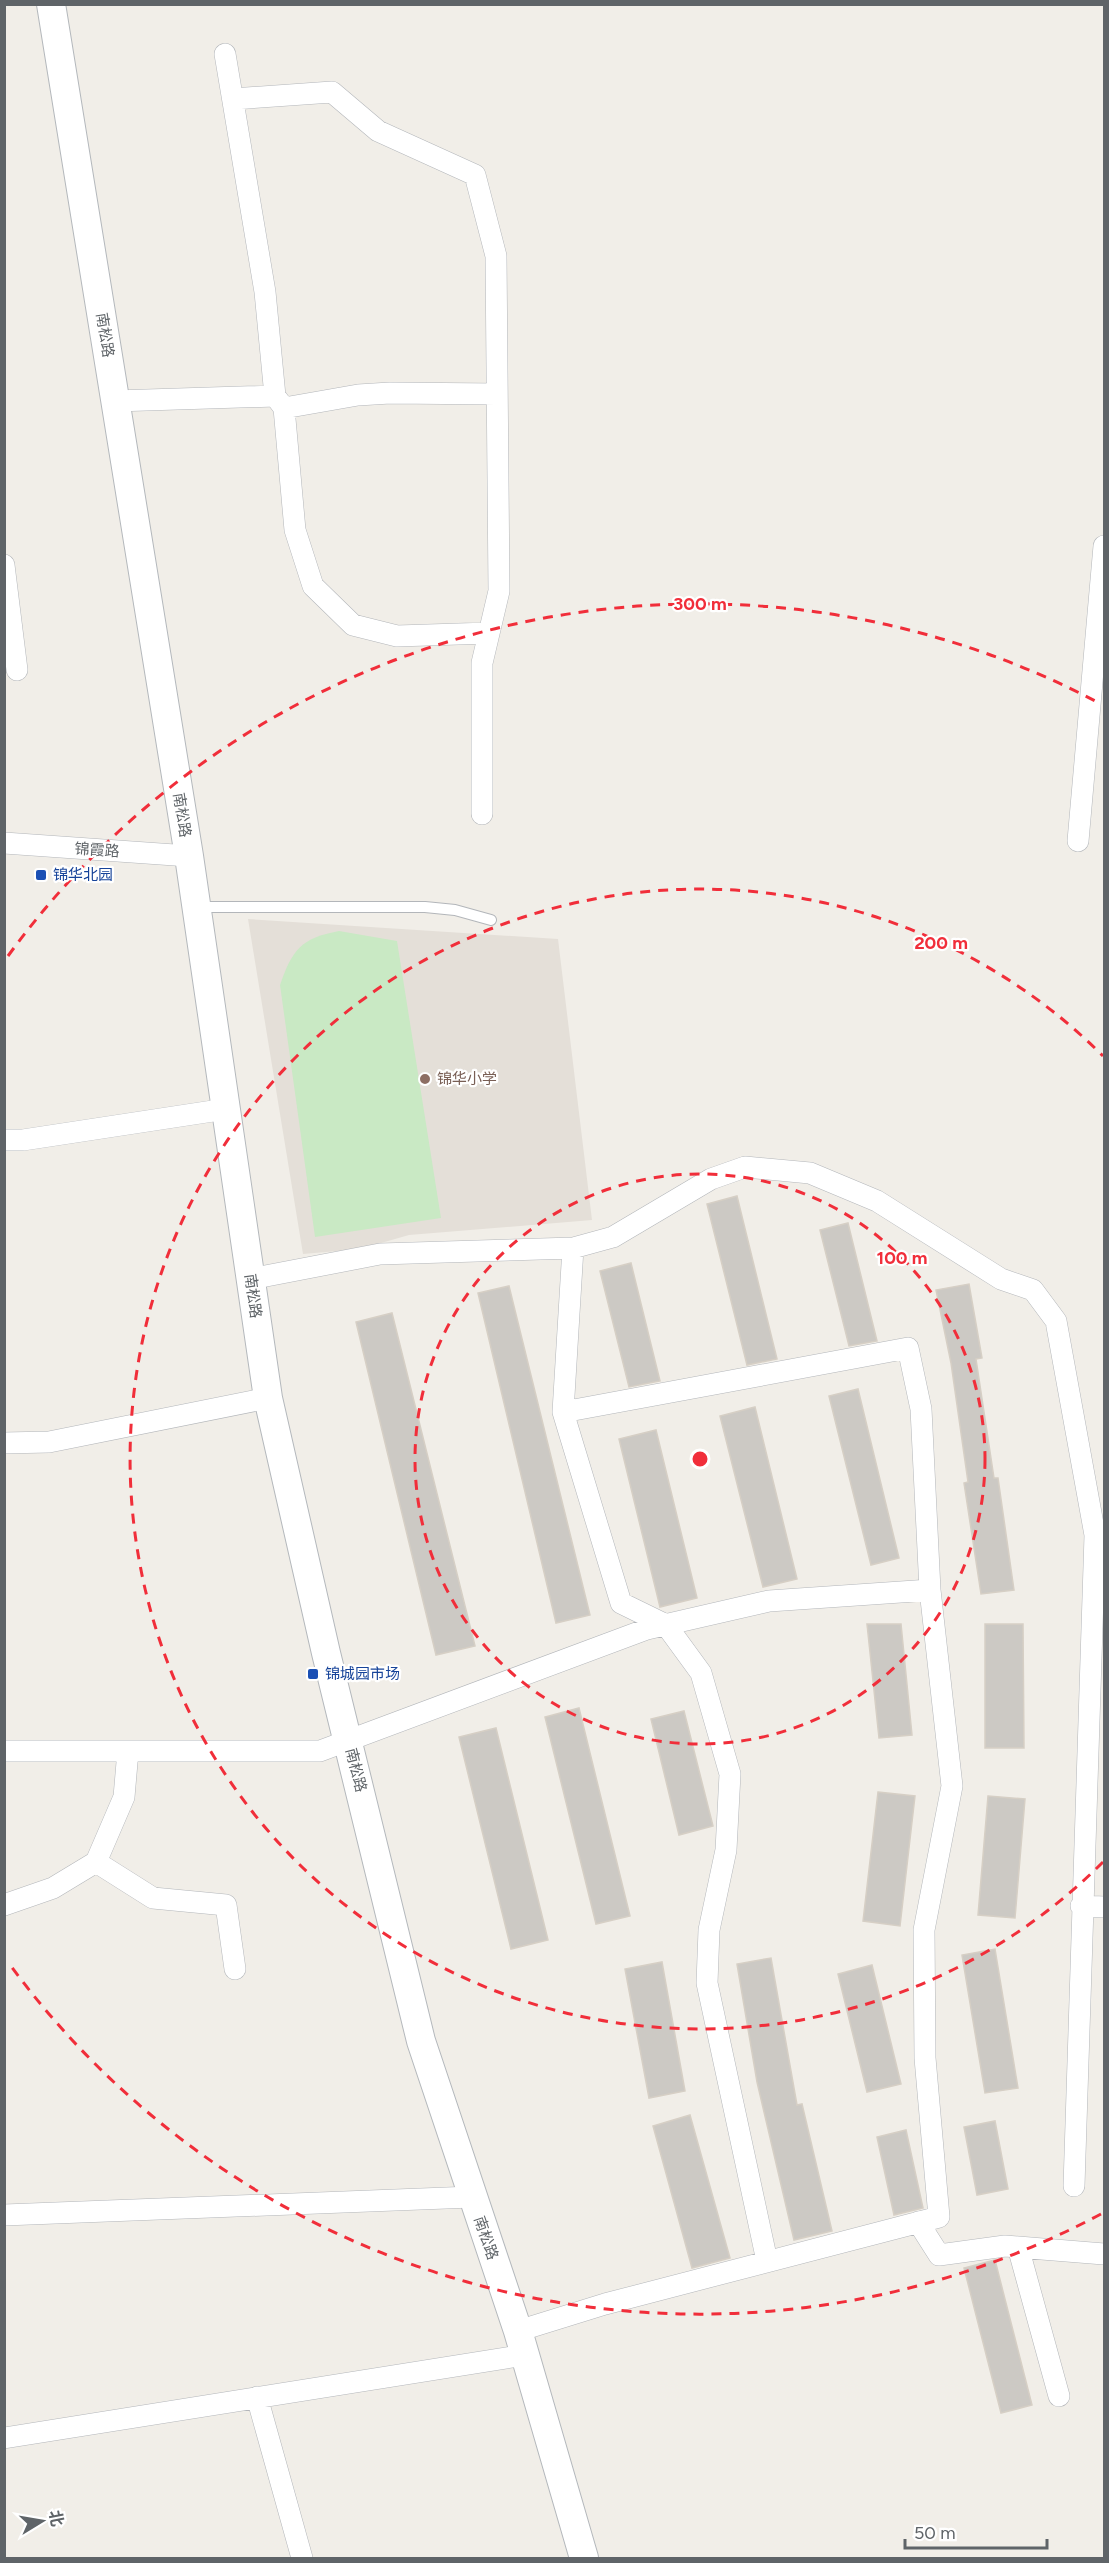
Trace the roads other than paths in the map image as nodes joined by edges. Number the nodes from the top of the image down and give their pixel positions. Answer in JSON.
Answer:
{"nodes":[{"id":1,"x":51,"y":4,"type":"edge"},
{"id":2,"x":225,"y":54,"type":"dead end"},
{"id":3,"x":233,"y":99,"type":"junction"},
{"id":4,"x":497,"y":394,"type":"junction"},
{"id":5,"x":115,"y":401,"type":"junction"},
{"id":6,"x":280,"y":402,"type":"junction"},
{"id":7,"x":1104,"y":546,"type":"edge"},
{"id":8,"x":4,"y":565,"type":"edge"},
{"id":9,"x":489,"y":633,"type":"junction"},
{"id":10,"x":17,"y":670,"type":"dead end"},
{"id":11,"x":482,"y":814,"type":"dead end"},
{"id":12,"x":1078,"y":841,"type":"dead end"},
{"id":13,"x":4,"y":843,"type":"edge"},
{"id":14,"x":189,"y":856,"type":"junction"},
{"id":15,"x":196,"y":907,"type":"junction"},
{"id":16,"x":491,"y":920,"type":"dead end"},
{"id":17,"x":226,"y":1109,"type":"junction"},
{"id":18,"x":4,"y":1140,"type":"edge"},
{"id":19,"x":573,"y":1248,"type":"junction"},
{"id":20,"x":250,"y":1279,"type":"junction"},
{"id":21,"x":268,"y":1398,"type":"junction"},
{"id":22,"x":563,"y":1412,"type":"junction"},
{"id":23,"x":4,"y":1443,"type":"edge"},
{"id":24,"x":1100,"y":1534,"type":"edge"},
{"id":25,"x":930,"y":1590,"type":"junction"},
{"id":26,"x":666,"y":1625,"type":"junction"},
{"id":27,"x":349,"y":1741,"type":"junction"},
{"id":28,"x":128,"y":1750,"type":"junction"},
{"id":29,"x":4,"y":1751,"type":"edge"},
{"id":30,"x":96,"y":1862,"type":"junction"},
{"id":31,"x":4,"y":1905,"type":"edge"},
{"id":32,"x":1081,"y":1906,"type":"junction"},
{"id":33,"x":1104,"y":1907,"type":"edge"},
{"id":34,"x":235,"y":1969,"type":"dead end"},
{"id":35,"x":1074,"y":2186,"type":"dead end"},
{"id":36,"x":472,"y":2197,"type":"junction"},
{"id":37,"x":4,"y":2215,"type":"edge"},
{"id":38,"x":918,"y":2222,"type":"junction"},
{"id":39,"x":1018,"y":2247,"type":"junction"},
{"id":40,"x":1104,"y":2254,"type":"edge"},
{"id":41,"x":767,"y":2261,"type":"junction"},
{"id":42,"x":521,"y":2343,"type":"junction"},
{"id":43,"x":1059,"y":2396,"type":"dead end"},
{"id":44,"x":257,"y":2397,"type":"junction"},
{"id":45,"x":4,"y":2438,"type":"edge"},
{"id":46,"x":302,"y":2559,"type":"edge"},
{"id":47,"x":584,"y":2559,"type":"edge"}],
"edges":[{"from":1,"to":5,"type":"street","name":"南松路"},
{"from":2,"to":3,"type":"street"},
{"from":3,"to":4,"type":"street"},
{"from":3,"to":6,"type":"street"},
{"from":4,"to":6,"type":"street"},
{"from":4,"to":9,"type":"street"},
{"from":5,"to":6,"type":"street"},
{"from":5,"to":14,"type":"street","name":"南松路"},
{"from":6,"to":9,"type":"street"},
{"from":7,"to":12,"type":"street"},
{"from":8,"to":10,"type":"street"},
{"from":9,"to":11,"type":"street"},
{"from":13,"to":14,"type":"street","name":"锦霞路"},
{"from":14,"to":15,"type":"street","name":"南松路"},
{"from":15,"to":16,"type":"lane"},
{"from":15,"to":17,"type":"street","name":"南松路"},
{"from":17,"to":18,"type":"street"},
{"from":17,"to":20,"type":"street","name":"南松路"},
{"from":19,"to":20,"type":"street"},
{"from":19,"to":22,"type":"street"},
{"from":19,"to":24,"type":"street"},
{"from":20,"to":21,"type":"street","name":"南松路"},
{"from":21,"to":23,"type":"street"},
{"from":21,"to":27,"type":"street","name":"南松路"},
{"from":22,"to":25,"type":"street"},
{"from":22,"to":26,"type":"street"},
{"from":24,"to":32,"type":"street"},
{"from":25,"to":26,"type":"street"},
{"from":25,"to":38,"type":"street"},
{"from":26,"to":27,"type":"street"},
{"from":26,"to":41,"type":"street"},
{"from":27,"to":28,"type":"street"},
{"from":27,"to":36,"type":"street","name":"南松路"},
{"from":28,"to":29,"type":"street"},
{"from":28,"to":30,"type":"street"},
{"from":30,"to":31,"type":"street"},
{"from":30,"to":34,"type":"street"},
{"from":32,"to":33,"type":"street"},
{"from":32,"to":35,"type":"street"},
{"from":36,"to":37,"type":"street"},
{"from":36,"to":42,"type":"street","name":"南松路"},
{"from":38,"to":39,"type":"street"},
{"from":38,"to":41,"type":"street"},
{"from":39,"to":40,"type":"street"},
{"from":39,"to":43,"type":"street"},
{"from":41,"to":42,"type":"street"},
{"from":42,"to":44,"type":"street"},
{"from":42,"to":47,"type":"street","name":"南松路"},
{"from":44,"to":45,"type":"street"},
{"from":44,"to":46,"type":"street"}]}
